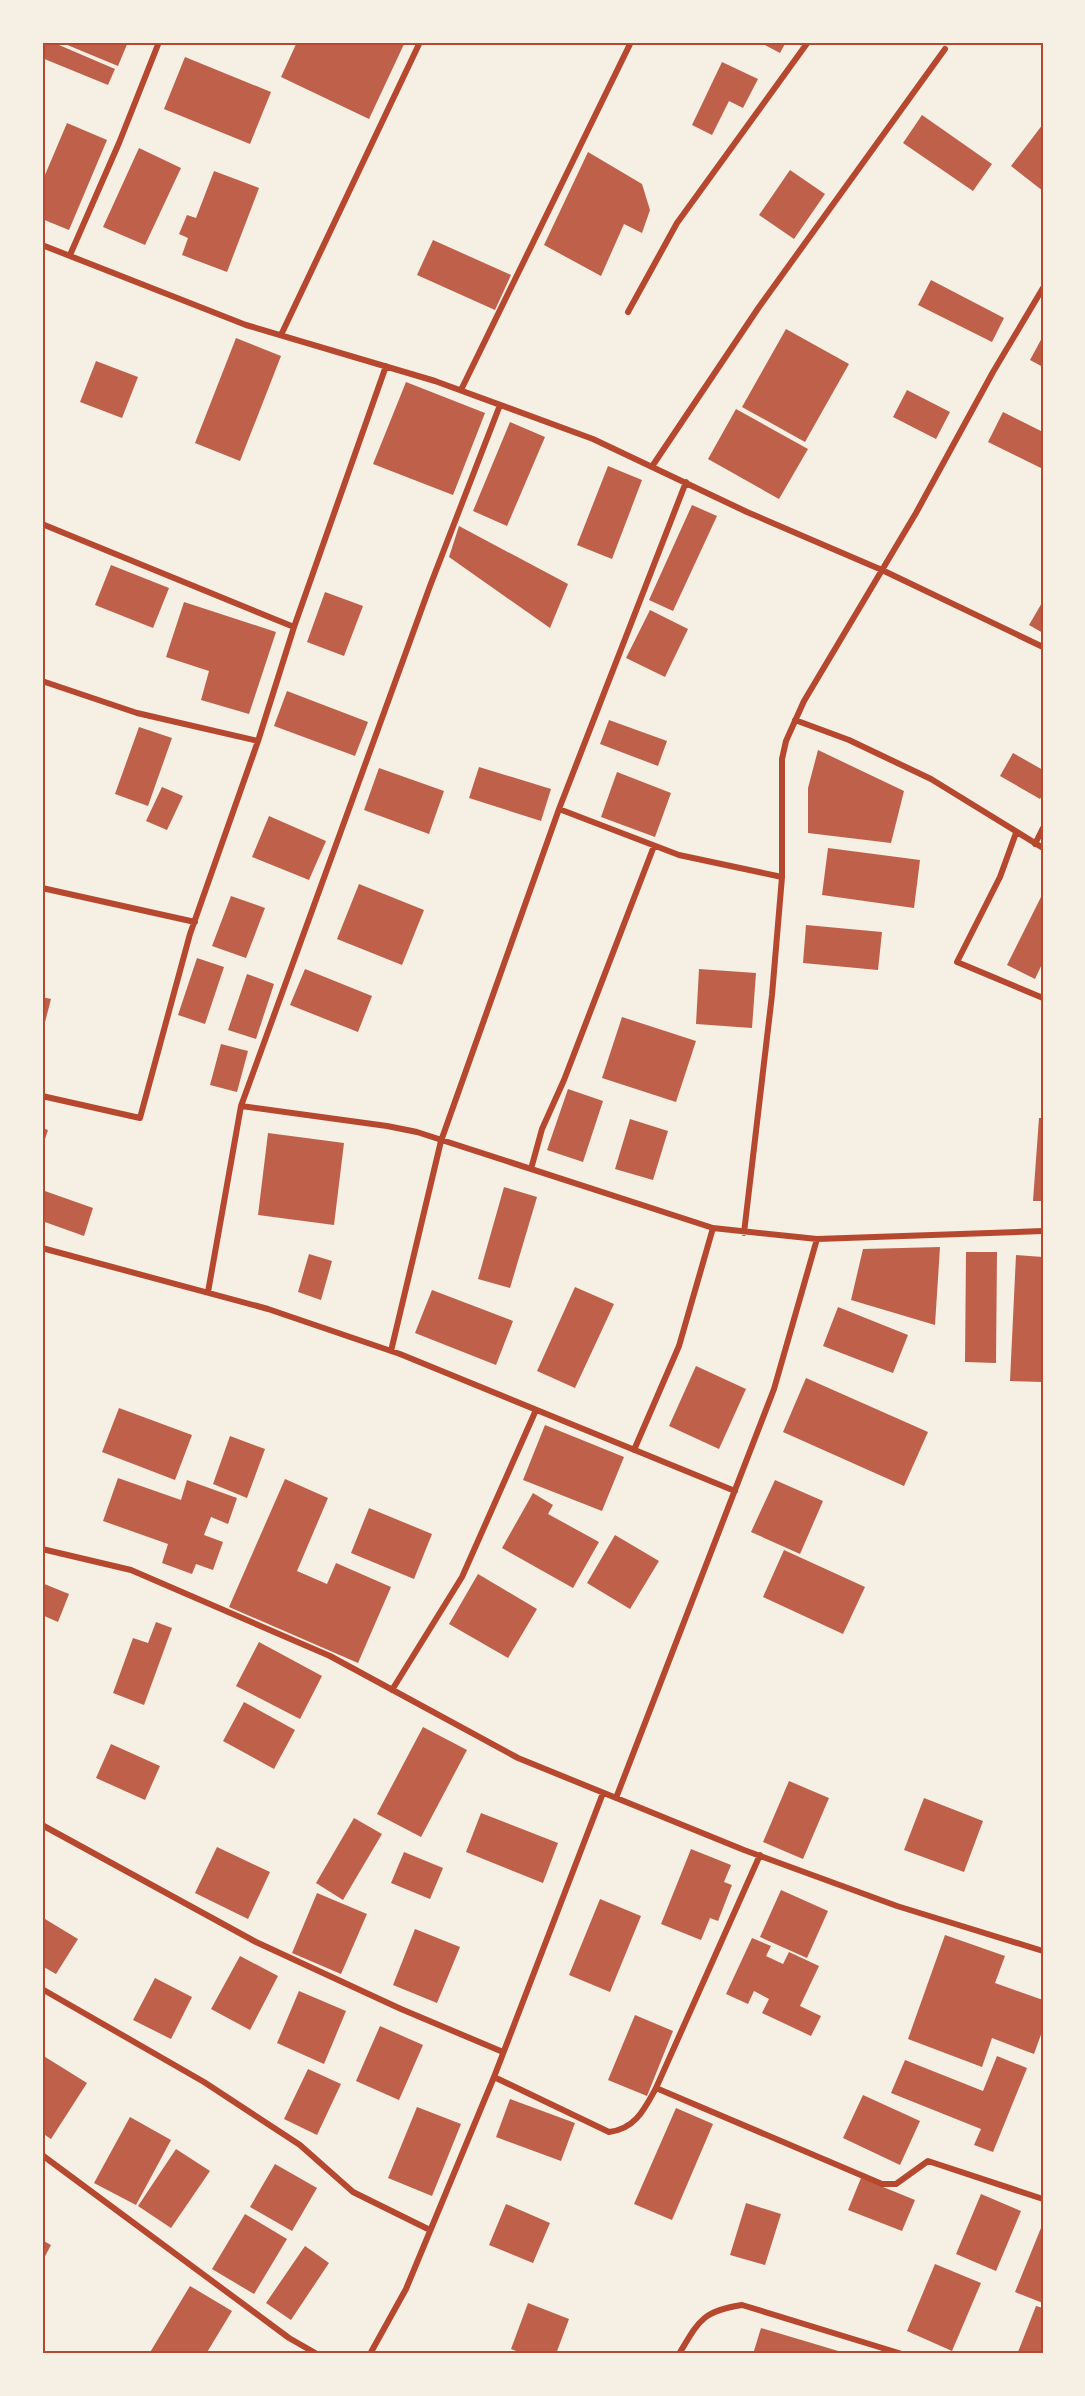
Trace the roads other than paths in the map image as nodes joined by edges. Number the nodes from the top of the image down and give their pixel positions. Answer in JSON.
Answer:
{"nodes":[{"id":1,"x":159,"y":42,"type":"edge"},
{"id":2,"x":420,"y":42,"type":"edge"},
{"id":3,"x":631,"y":42,"type":"edge"},
{"id":4,"x":808,"y":42,"type":"edge"},
{"id":5,"x":945,"y":49,"type":"dead end"},
{"id":6,"x":42,"y":245,"type":"edge"},
{"id":7,"x":70,"y":255,"type":"junction"},
{"id":8,"x":1043,"y":288,"type":"edge"},
{"id":9,"x":628,"y":312,"type":"dead end"},
{"id":10,"x":280,"y":335,"type":"junction"},
{"id":11,"x":386,"y":366,"type":"junction"},
{"id":12,"x":461,"y":390,"type":"junction"},
{"id":13,"x":500,"y":405,"type":"junction"},
{"id":14,"x":652,"y":465,"type":"junction"},
{"id":15,"x":686,"y":482,"type":"junction"},
{"id":16,"x":42,"y":524,"type":"edge"},
{"id":17,"x":882,"y":570,"type":"junction"},
{"id":18,"x":294,"y":627,"type":"junction"},
{"id":19,"x":1043,"y":647,"type":"edge"},
{"id":20,"x":42,"y":681,"type":"edge"},
{"id":21,"x":795,"y":720,"type":"junction"},
{"id":22,"x":258,"y":741,"type":"junction"},
{"id":23,"x":559,"y":809,"type":"junction"},
{"id":24,"x":1043,"y":828,"type":"edge"},
{"id":25,"x":1016,"y":833,"type":"junction"},
{"id":26,"x":1035,"y":844,"type":"junction"},
{"id":27,"x":654,"y":846,"type":"junction"},
{"id":28,"x":1043,"y":848,"type":"edge"},
{"id":29,"x":782,"y":877,"type":"junction"},
{"id":30,"x":42,"y":888,"type":"edge"},
{"id":31,"x":195,"y":922,"type":"junction"},
{"id":32,"x":1043,"y":998,"type":"edge"},
{"id":33,"x":42,"y":1096,"type":"edge"},
{"id":34,"x":241,"y":1106,"type":"junction"},
{"id":35,"x":441,"y":1141,"type":"junction"},
{"id":36,"x":531,"y":1169,"type":"junction"},
{"id":37,"x":713,"y":1228,"type":"junction"},
{"id":38,"x":1043,"y":1231,"type":"edge"},
{"id":39,"x":744,"y":1233,"type":"junction"},
{"id":40,"x":817,"y":1239,"type":"junction"},
{"id":41,"x":42,"y":1248,"type":"edge"},
{"id":42,"x":208,"y":1293,"type":"junction"},
{"id":43,"x":391,"y":1351,"type":"junction"},
{"id":44,"x":536,"y":1410,"type":"junction"},
{"id":45,"x":634,"y":1450,"type":"junction"},
{"id":46,"x":735,"y":1491,"type":"junction"},
{"id":47,"x":42,"y":1549,"type":"edge"},
{"id":48,"x":392,"y":1690,"type":"junction"},
{"id":49,"x":603,"y":1793,"type":"junction"},
{"id":50,"x":616,"y":1798,"type":"junction"},
{"id":51,"x":42,"y":1825,"type":"edge"},
{"id":52,"x":759,"y":1855,"type":"junction"},
{"id":53,"x":1043,"y":1951,"type":"edge"},
{"id":54,"x":42,"y":1989,"type":"edge"},
{"id":55,"x":503,"y":2052,"type":"junction"},
{"id":56,"x":494,"y":2077,"type":"junction"},
{"id":57,"x":656,"y":2088,"type":"junction"},
{"id":58,"x":42,"y":2155,"type":"edge"},
{"id":59,"x":1043,"y":2199,"type":"edge"},
{"id":60,"x":430,"y":2230,"type":"junction"},
{"id":61,"x":317,"y":2354,"type":"edge"},
{"id":62,"x":370,"y":2354,"type":"edge"},
{"id":63,"x":679,"y":2354,"type":"edge"},
{"id":64,"x":902,"y":2354,"type":"edge"}],
"edges":[{"from":1,"to":7,"type":"street"},
{"from":2,"to":10,"type":"street"},
{"from":3,"to":12,"type":"street"},
{"from":4,"to":9,"type":"street"},
{"from":5,"to":14,"type":"street"},
{"from":6,"to":7,"type":"street"},
{"from":7,"to":10,"type":"street"},
{"from":8,"to":17,"type":"street"},
{"from":10,"to":11,"type":"street"},
{"from":11,"to":12,"type":"street"},
{"from":11,"to":18,"type":"street"},
{"from":12,"to":13,"type":"street"},
{"from":13,"to":14,"type":"street"},
{"from":13,"to":34,"type":"street"},
{"from":14,"to":15,"type":"street"},
{"from":15,"to":17,"type":"street"},
{"from":15,"to":23,"type":"street"},
{"from":16,"to":18,"type":"street"},
{"from":17,"to":19,"type":"street"},
{"from":17,"to":21,"type":"street"},
{"from":18,"to":22,"type":"street"},
{"from":20,"to":22,"type":"street"},
{"from":21,"to":25,"type":"street"},
{"from":21,"to":29,"type":"street"},
{"from":22,"to":31,"type":"street"},
{"from":23,"to":27,"type":"street"},
{"from":23,"to":35,"type":"street"},
{"from":24,"to":26,"type":"street"},
{"from":25,"to":26,"type":"street"},
{"from":25,"to":32,"type":"street"},
{"from":26,"to":28,"type":"street"},
{"from":27,"to":29,"type":"street"},
{"from":27,"to":36,"type":"street"},
{"from":29,"to":39,"type":"street"},
{"from":30,"to":31,"type":"street"},
{"from":31,"to":33,"type":"street"},
{"from":34,"to":35,"type":"street"},
{"from":34,"to":42,"type":"street"},
{"from":35,"to":36,"type":"street"},
{"from":35,"to":43,"type":"street"},
{"from":36,"to":37,"type":"street"},
{"from":37,"to":39,"type":"street"},
{"from":37,"to":45,"type":"street"},
{"from":38,"to":40,"type":"street"},
{"from":39,"to":40,"type":"street"},
{"from":40,"to":46,"type":"street"},
{"from":41,"to":42,"type":"street"},
{"from":42,"to":43,"type":"street"},
{"from":43,"to":44,"type":"street"},
{"from":44,"to":45,"type":"street"},
{"from":44,"to":48,"type":"street"},
{"from":45,"to":46,"type":"street"},
{"from":46,"to":50,"type":"street"},
{"from":47,"to":48,"type":"street"},
{"from":48,"to":49,"type":"street"},
{"from":49,"to":50,"type":"street"},
{"from":49,"to":55,"type":"street"},
{"from":50,"to":52,"type":"street"},
{"from":51,"to":55,"type":"street"},
{"from":52,"to":53,"type":"street"},
{"from":52,"to":57,"type":"street"},
{"from":54,"to":60,"type":"street"},
{"from":55,"to":56,"type":"street"},
{"from":56,"to":57,"type":"street"},
{"from":56,"to":60,"type":"street"},
{"from":57,"to":59,"type":"street"},
{"from":58,"to":61,"type":"street"},
{"from":60,"to":62,"type":"street"},
{"from":63,"to":64,"type":"street"}]}
